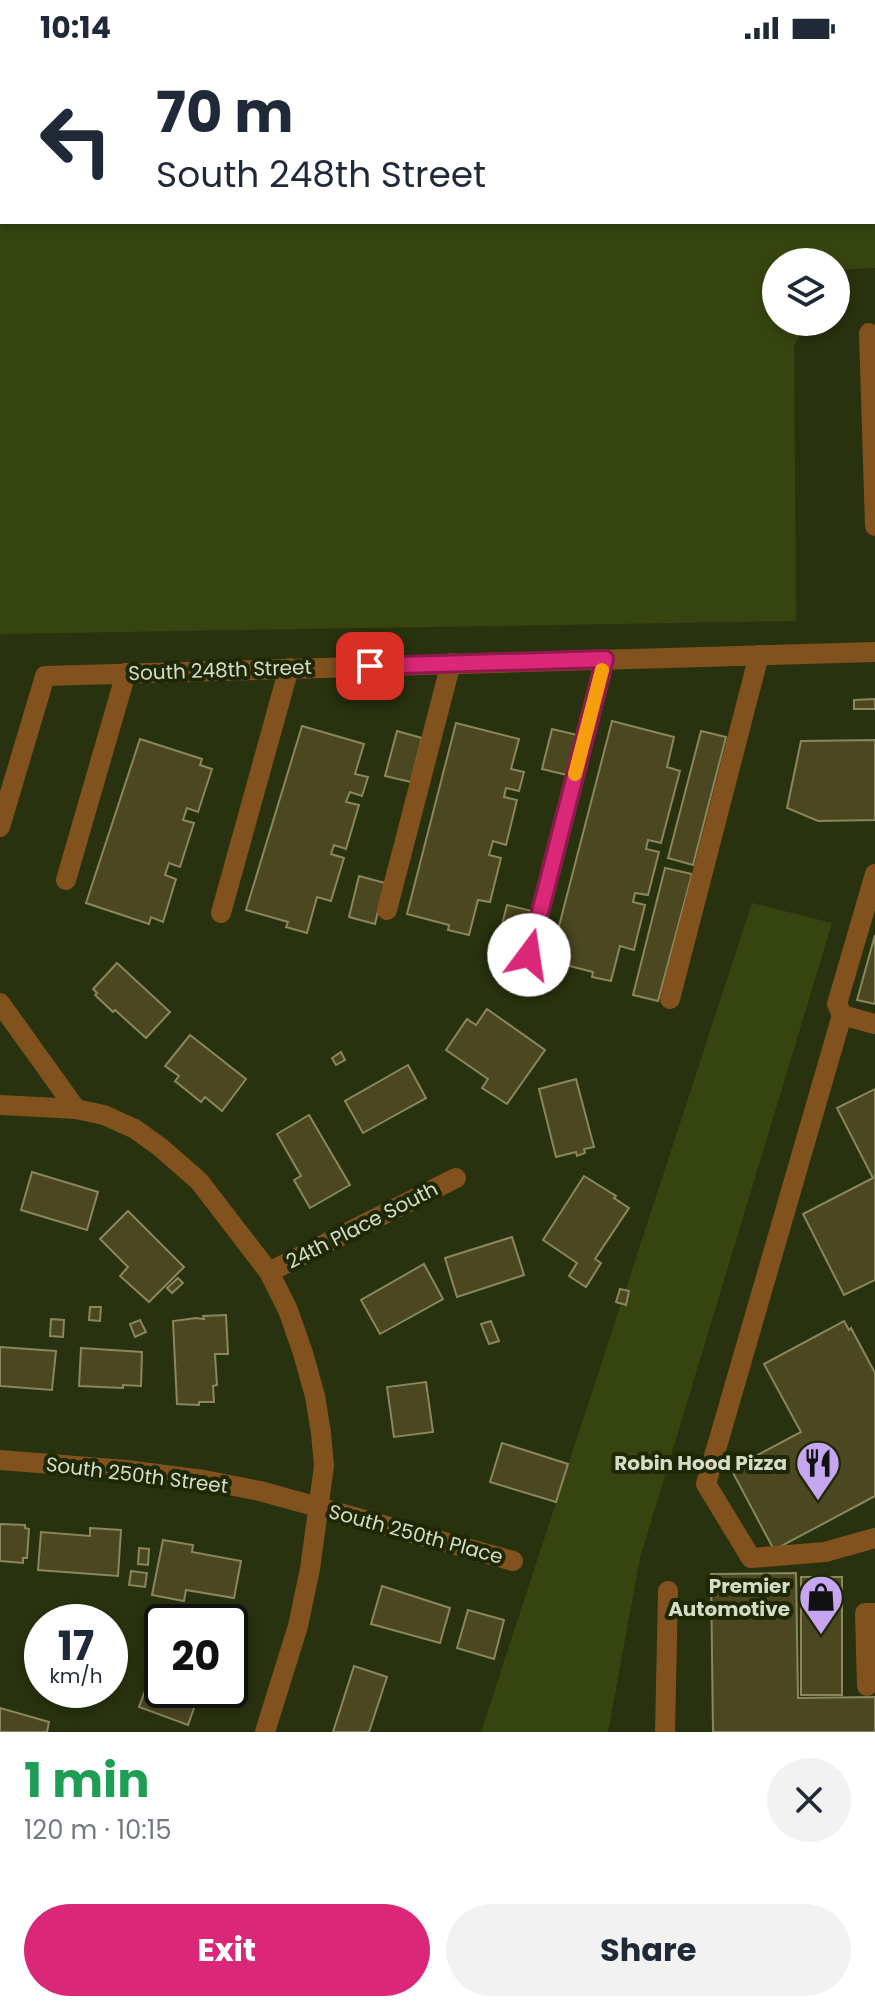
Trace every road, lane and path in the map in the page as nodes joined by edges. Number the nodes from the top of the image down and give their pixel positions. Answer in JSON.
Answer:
{"nodes":[{"id":1,"x":869,"y":333,"type":"dead end"},
{"id":2,"x":875,"y":526,"type":"edge"},
{"id":3,"x":875,"y":652,"type":"edge"},
{"id":4,"x":759,"y":655,"type":"junction"},
{"id":5,"x":605,"y":659,"type":"junction"},
{"id":6,"x":451,"y":663,"type":"junction"},
{"id":7,"x":289,"y":668,"type":"junction"},
{"id":8,"x":126,"y":673,"type":"junction"},
{"id":9,"x":0,"y":827,"type":"edge"},
{"id":10,"x":875,"y":874,"type":"edge"},
{"id":11,"x":66,"y":880,"type":"dead end"},
{"id":12,"x":387,"y":910,"type":"dead end"},
{"id":13,"x":221,"y":913,"type":"dead end"},
{"id":14,"x":529,"y":955,"type":"dead end"},
{"id":15,"x":670,"y":999,"type":"dead end"},
{"id":16,"x":0,"y":1003,"type":"edge"},
{"id":17,"x":842,"y":1015,"type":"junction"},
{"id":18,"x":875,"y":1024,"type":"edge"},
{"id":19,"x":0,"y":1105,"type":"edge"},
{"id":20,"x":76,"y":1109,"type":"junction"},
{"id":21,"x":456,"y":1178,"type":"dead end"},
{"id":22,"x":269,"y":1272,"type":"junction"},
{"id":23,"x":0,"y":1460,"type":"edge"},
{"id":24,"x":319,"y":1507,"type":"junction"},
{"id":25,"x":875,"y":1538,"type":"edge"},
{"id":26,"x":513,"y":1561,"type":"dead end"},
{"id":27,"x":668,"y":1591,"type":"dead end"},
{"id":28,"x":875,"y":1613,"type":"edge"},
{"id":29,"x":867,"y":1686,"type":"dead end"},
{"id":30,"x":265,"y":1732,"type":"edge"},
{"id":31,"x":665,"y":1732,"type":"edge"}],
"edges":[{"from":1,"to":2,"type":"street"},
{"from":3,"to":4,"type":"street","name":"South 248th Street"},
{"from":4,"to":5,"type":"street","name":"South 248th Street"},
{"from":4,"to":15,"type":"street"},
{"from":5,"to":6,"type":"street","name":"South 248th Street"},
{"from":5,"to":14,"type":"street"},
{"from":6,"to":7,"type":"street","name":"South 248th Street"},
{"from":6,"to":12,"type":"street"},
{"from":7,"to":8,"type":"street","name":"South 248th Street"},
{"from":7,"to":13,"type":"street"},
{"from":8,"to":9,"type":"street","name":"South 248th Street"},
{"from":8,"to":11,"type":"street"},
{"from":10,"to":17,"type":"street"},
{"from":16,"to":20,"type":"street"},
{"from":17,"to":18,"type":"street"},
{"from":17,"to":25,"type":"street"},
{"from":19,"to":20,"type":"street","name":"24th Place South"},
{"from":20,"to":22,"type":"street","name":"24th Place South"},
{"from":21,"to":22,"type":"street","name":"24th Place South"},
{"from":22,"to":24,"type":"street","name":"24th Place South"},
{"from":23,"to":24,"type":"street","name":"South 250th Street"},
{"from":24,"to":26,"type":"street","name":"South 250th Place"},
{"from":24,"to":30,"type":"street","name":"24th Place South"},
{"from":27,"to":31,"type":"street"},
{"from":28,"to":29,"type":"street"}]}
